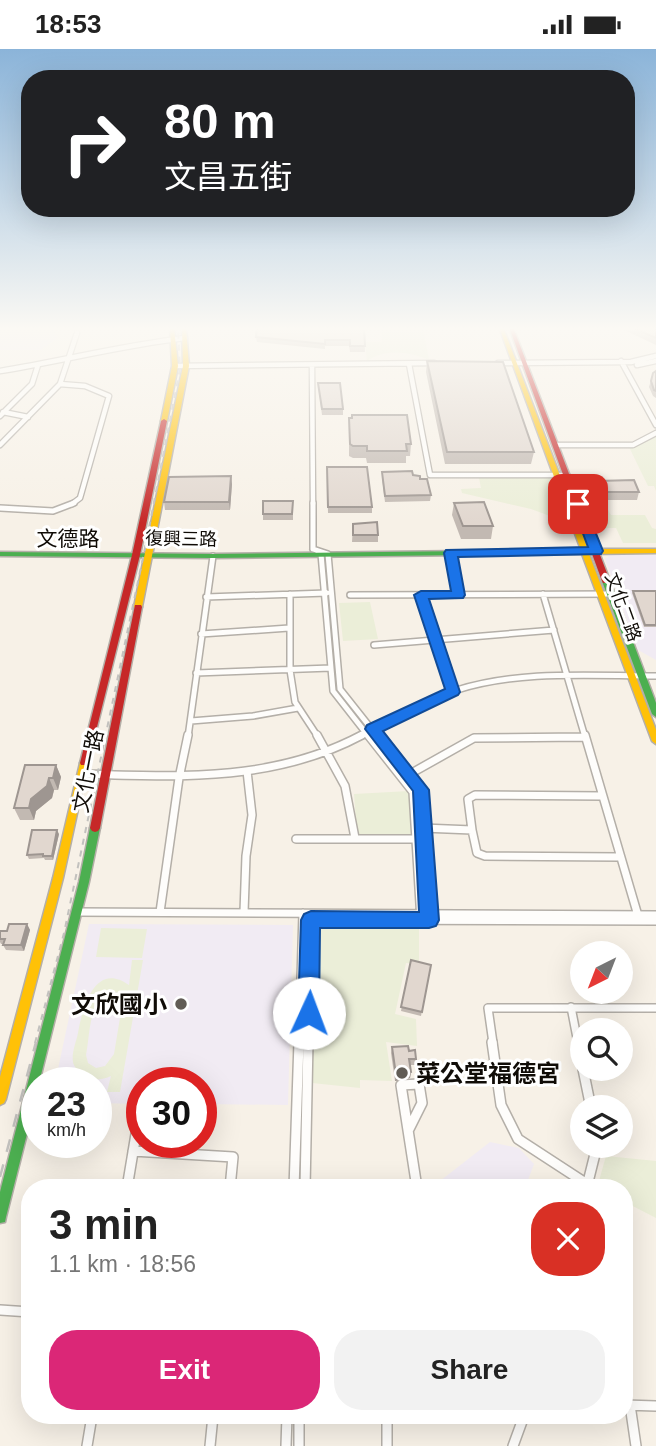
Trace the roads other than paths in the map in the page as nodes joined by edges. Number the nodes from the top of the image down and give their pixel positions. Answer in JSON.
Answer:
{"nodes":[{"id":1,"x":23,"y":392,"type":"edge"},
{"id":2,"x":52,"y":392,"type":"edge"},
{"id":3,"x":100,"y":392,"type":"edge"},
{"id":4,"x":170,"y":392,"type":"edge"},
{"id":5,"x":181,"y":392,"type":"edge"},
{"id":6,"x":314,"y":392,"type":"edge"},
{"id":7,"x":414,"y":392,"type":"edge"},
{"id":8,"x":531,"y":392,"type":"edge"},
{"id":9,"x":533,"y":392,"type":"edge"},
{"id":10,"x":638,"y":392,"type":"edge"},
{"id":11,"x":1,"y":413,"type":"edge"},
{"id":12,"x":28,"y":417,"type":"junction"},
{"id":13,"x":656,"y":425,"type":"edge"},
{"id":14,"x":656,"y":433,"type":"edge"},
{"id":15,"x":0,"y":445,"type":"edge"},
{"id":16,"x":556,"y":445,"type":"junction"},
{"id":17,"x":562,"y":475,"type":"junction"},
{"id":18,"x":0,"y":508,"type":"edge"},
{"id":19,"x":656,"y":545,"type":"edge"},
{"id":20,"x":590,"y":549,"type":"junction"},
{"id":21,"x":394,"y":551,"type":"junction"},
{"id":22,"x":656,"y":551,"type":"edge"},
{"id":23,"x":321,"y":552,"type":"junction"},
{"id":24,"x":150,"y":553,"type":"junction"},
{"id":25,"x":450,"y":553,"type":"junction"},
{"id":26,"x":0,"y":554,"type":"edge"},
{"id":27,"x":136,"y":555,"type":"junction"},
{"id":28,"x":213,"y":556,"type":"junction"},
{"id":29,"x":328,"y":592,"type":"junction"},
{"id":30,"x":290,"y":594,"type":"junction"},
{"id":31,"x":543,"y":594,"type":"junction"},
{"id":32,"x":606,"y":594,"type":"junction"},
{"id":33,"x":350,"y":595,"type":"dead end"},
{"id":34,"x":421,"y":595,"type":"junction"},
{"id":35,"x":458,"y":595,"type":"junction"},
{"id":36,"x":206,"y":597,"type":"junction"},
{"id":37,"x":289,"y":628,"type":"junction"},
{"id":38,"x":554,"y":631,"type":"junction"},
{"id":39,"x":201,"y":634,"type":"junction"},
{"id":40,"x":434,"y":639,"type":"junction"},
{"id":41,"x":374,"y":645,"type":"dead end"},
{"id":42,"x":331,"y":668,"type":"junction"},
{"id":43,"x":290,"y":670,"type":"junction"},
{"id":44,"x":196,"y":673,"type":"junction"},
{"id":45,"x":656,"y":675,"type":"edge"},
{"id":46,"x":569,"y":676,"type":"junction"},
{"id":47,"x":637,"y":676,"type":"junction"},
{"id":48,"x":453,"y":692,"type":"junction"},
{"id":49,"x":298,"y":708,"type":"junction"},
{"id":50,"x":356,"y":714,"type":"junction"},
{"id":51,"x":656,"y":715,"type":"edge"},
{"id":52,"x":191,"y":721,"type":"junction"},
{"id":53,"x":369,"y":731,"type":"junction"},
{"id":54,"x":584,"y":737,"type":"junction"},
{"id":55,"x":656,"y":741,"type":"edge"},
{"id":56,"x":327,"y":751,"type":"junction"},
{"id":57,"x":247,"y":771,"type":"junction"},
{"id":58,"x":410,"y":774,"type":"junction"},
{"id":59,"x":82,"y":775,"type":"junction"},
{"id":60,"x":105,"y":775,"type":"junction"},
{"id":61,"x":179,"y":778,"type":"junction"},
{"id":62,"x":602,"y":796,"type":"junction"},
{"id":63,"x":423,"y":828,"type":"junction"},
{"id":64,"x":472,"y":830,"type":"junction"},
{"id":65,"x":355,"y":838,"type":"junction"},
{"id":66,"x":415,"y":838,"type":"junction"},
{"id":67,"x":296,"y":839,"type":"dead end"},
{"id":68,"x":424,"y":839,"type":"junction"},
{"id":69,"x":620,"y":857,"type":"junction"},
{"id":70,"x":76,"y":912,"type":"junction"},
{"id":71,"x":160,"y":912,"type":"junction"},
{"id":72,"x":244,"y":912,"type":"junction"},
{"id":73,"x":656,"y":915,"type":"edge"},
{"id":74,"x":308,"y":916,"type":"junction"},
{"id":75,"x":426,"y":918,"type":"junction"},
{"id":76,"x":639,"y":918,"type":"junction"},
{"id":77,"x":656,"y":921,"type":"edge"},
{"id":78,"x":571,"y":1007,"type":"junction"},
{"id":79,"x":656,"y":1008,"type":"edge"},
{"id":80,"x":573,"y":1018,"type":"edge"},
{"id":81,"x":0,"y":1098,"type":"edge"},
{"id":82,"x":409,"y":1129,"type":"junction"},
{"id":83,"x":217,"y":1156,"type":"edge"},
{"id":84,"x":132,"y":1158,"type":"edge"},
{"id":85,"x":594,"y":1158,"type":"edge"},
{"id":86,"x":300,"y":1163,"type":"junction"},
{"id":87,"x":128,"y":1179,"type":"edge"},
{"id":88,"x":231,"y":1179,"type":"edge"},
{"id":89,"x":296,"y":1179,"type":"edge"},
{"id":90,"x":303,"y":1179,"type":"edge"},
{"id":91,"x":416,"y":1179,"type":"edge"},
{"id":92,"x":577,"y":1179,"type":"edge"},
{"id":93,"x":589,"y":1179,"type":"edge"},
{"id":94,"x":0,"y":1217,"type":"edge"},
{"id":95,"x":0,"y":1310,"type":"edge"},
{"id":96,"x":21,"y":1311,"type":"edge"},
{"id":97,"x":633,"y":1405,"type":"edge"},
{"id":98,"x":656,"y":1406,"type":"edge"},
{"id":99,"x":91,"y":1424,"type":"edge"},
{"id":100,"x":212,"y":1424,"type":"edge"},
{"id":101,"x":287,"y":1424,"type":"edge"},
{"id":102,"x":299,"y":1424,"type":"edge"},
{"id":103,"x":387,"y":1424,"type":"edge"},
{"id":104,"x":521,"y":1424,"type":"edge"},
{"id":105,"x":631,"y":1424,"type":"edge"},
{"id":106,"x":87,"y":1446,"type":"edge"},
{"id":107,"x":211,"y":1446,"type":"edge"},
{"id":108,"x":286,"y":1446,"type":"edge"},
{"id":109,"x":299,"y":1446,"type":"edge"},
{"id":110,"x":387,"y":1446,"type":"edge"},
{"id":111,"x":513,"y":1446,"type":"edge"},
{"id":112,"x":636,"y":1446,"type":"edge"}],
"edges":[{"from":1,"to":11,"type":"street"},
{"from":2,"to":12,"type":"street"},
{"from":3,"to":18,"type":"street"},
{"from":4,"to":27,"type":"street","name":"文化一路"},
{"from":5,"to":24,"type":"street","name":"文化一路"},
{"from":6,"to":23,"type":"street"},
{"from":7,"to":17,"type":"street"},
{"from":8,"to":17,"type":"street","name":"文化二路"},
{"from":9,"to":16,"type":"street","name":"文化二路"},
{"from":10,"to":13,"type":"street"},
{"from":11,"to":12,"type":"street"},
{"from":12,"to":15,"type":"street"},
{"from":14,"to":16,"type":"street"},
{"from":16,"to":17,"type":"street","name":"文化二路"},
{"from":17,"to":20,"type":"street","name":"文化二路"},
{"from":19,"to":20,"type":"street","name":"復興三路"},
{"from":20,"to":21,"type":"street","name":"復興三路"},
{"from":20,"to":22,"type":"street","name":"復興三路"},
{"from":20,"to":25,"type":"street","name":"復興三路"},
{"from":20,"to":32,"type":"street","name":"文化二路"},
{"from":21,"to":23,"type":"street","name":"復興三路"},
{"from":21,"to":23,"type":"street","name":"復興三路"},
{"from":21,"to":25,"type":"street","name":"復興三路"},
{"from":23,"to":24,"type":"street","name":"復興三路"},
{"from":23,"to":28,"type":"street","name":"復興三路"},
{"from":23,"to":29,"type":"street"},
{"from":24,"to":27,"type":"street","name":"復興三路"},
{"from":24,"to":28,"type":"street","name":"復興三路"},
{"from":24,"to":60,"type":"street","name":"文化一路"},
{"from":25,"to":35,"type":"street"},
{"from":26,"to":27,"type":"street","name":"文德路"},
{"from":27,"to":59,"type":"street","name":"文化一路"},
{"from":28,"to":36,"type":"street"},
{"from":29,"to":30,"type":"street"},
{"from":29,"to":42,"type":"street"},
{"from":29,"to":50,"type":"street"},
{"from":30,"to":36,"type":"street"},
{"from":30,"to":37,"type":"street"},
{"from":31,"to":32,"type":"street"},
{"from":31,"to":35,"type":"street"},
{"from":31,"to":38,"type":"street"},
{"from":32,"to":47,"type":"street","name":"文化二路"},
{"from":33,"to":34,"type":"street"},
{"from":34,"to":35,"type":"street"},
{"from":34,"to":40,"type":"street"},
{"from":36,"to":39,"type":"street"},
{"from":37,"to":39,"type":"street"},
{"from":37,"to":43,"type":"street"},
{"from":38,"to":40,"type":"street"},
{"from":38,"to":46,"type":"street"},
{"from":39,"to":44,"type":"street"},
{"from":40,"to":41,"type":"street"},
{"from":40,"to":48,"type":"street"},
{"from":42,"to":43,"type":"street"},
{"from":42,"to":50,"type":"street"},
{"from":43,"to":44,"type":"street"},
{"from":43,"to":49,"type":"street"},
{"from":44,"to":52,"type":"street"},
{"from":45,"to":47,"type":"street"},
{"from":46,"to":47,"type":"street"},
{"from":46,"to":48,"type":"street"},
{"from":46,"to":54,"type":"street"},
{"from":47,"to":51,"type":"street","name":"文化二路"},
{"from":47,"to":55,"type":"street","name":"文化二路"},
{"from":48,"to":53,"type":"street"},
{"from":49,"to":52,"type":"street"},
{"from":49,"to":56,"type":"street"},
{"from":50,"to":53,"type":"street"},
{"from":52,"to":61,"type":"street"},
{"from":53,"to":56,"type":"street"},
{"from":53,"to":58,"type":"street"},
{"from":53,"to":66,"type":"street"},
{"from":54,"to":58,"type":"street"},
{"from":54,"to":62,"type":"street"},
{"from":56,"to":57,"type":"street"},
{"from":56,"to":65,"type":"street"},
{"from":57,"to":61,"type":"street"},
{"from":57,"to":72,"type":"street"},
{"from":58,"to":63,"type":"street"},
{"from":59,"to":60,"type":"street"},
{"from":59,"to":81,"type":"street","name":"文化一路"},
{"from":60,"to":61,"type":"street"},
{"from":60,"to":70,"type":"street","name":"文化一路"},
{"from":61,"to":71,"type":"street"},
{"from":62,"to":64,"type":"street"},
{"from":62,"to":69,"type":"street"},
{"from":63,"to":64,"type":"street"},
{"from":63,"to":68,"type":"street"},
{"from":64,"to":69,"type":"street"},
{"from":65,"to":66,"type":"street"},
{"from":65,"to":67,"type":"street"},
{"from":66,"to":68,"type":"street"},
{"from":66,"to":75,"type":"street"},
{"from":68,"to":75,"type":"street"},
{"from":69,"to":76,"type":"street"},
{"from":70,"to":71,"type":"street"},
{"from":70,"to":94,"type":"street","name":"文化一路"},
{"from":71,"to":72,"type":"street"},
{"from":72,"to":74,"type":"street"},
{"from":73,"to":76,"type":"street"},
{"from":74,"to":75,"type":"street"},
{"from":74,"to":86,"type":"street"},
{"from":75,"to":76,"type":"street"},
{"from":76,"to":77,"type":"street"},
{"from":78,"to":79,"type":"street"},
{"from":78,"to":80,"type":"street"},
{"from":78,"to":92,"type":"street"},
{"from":82,"to":82,"type":"street"},
{"from":82,"to":91,"type":"street"},
{"from":83,"to":88,"type":"street"},
{"from":84,"to":87,"type":"street"},
{"from":85,"to":93,"type":"street"},
{"from":86,"to":89,"type":"street"},
{"from":86,"to":90,"type":"street"},
{"from":95,"to":96,"type":"street"},
{"from":97,"to":98,"type":"street"},
{"from":99,"to":106,"type":"street"},
{"from":100,"to":107,"type":"street"},
{"from":101,"to":108,"type":"street"},
{"from":102,"to":109,"type":"street"},
{"from":103,"to":110,"type":"street"},
{"from":104,"to":111,"type":"street"},
{"from":105,"to":112,"type":"street"}]}
